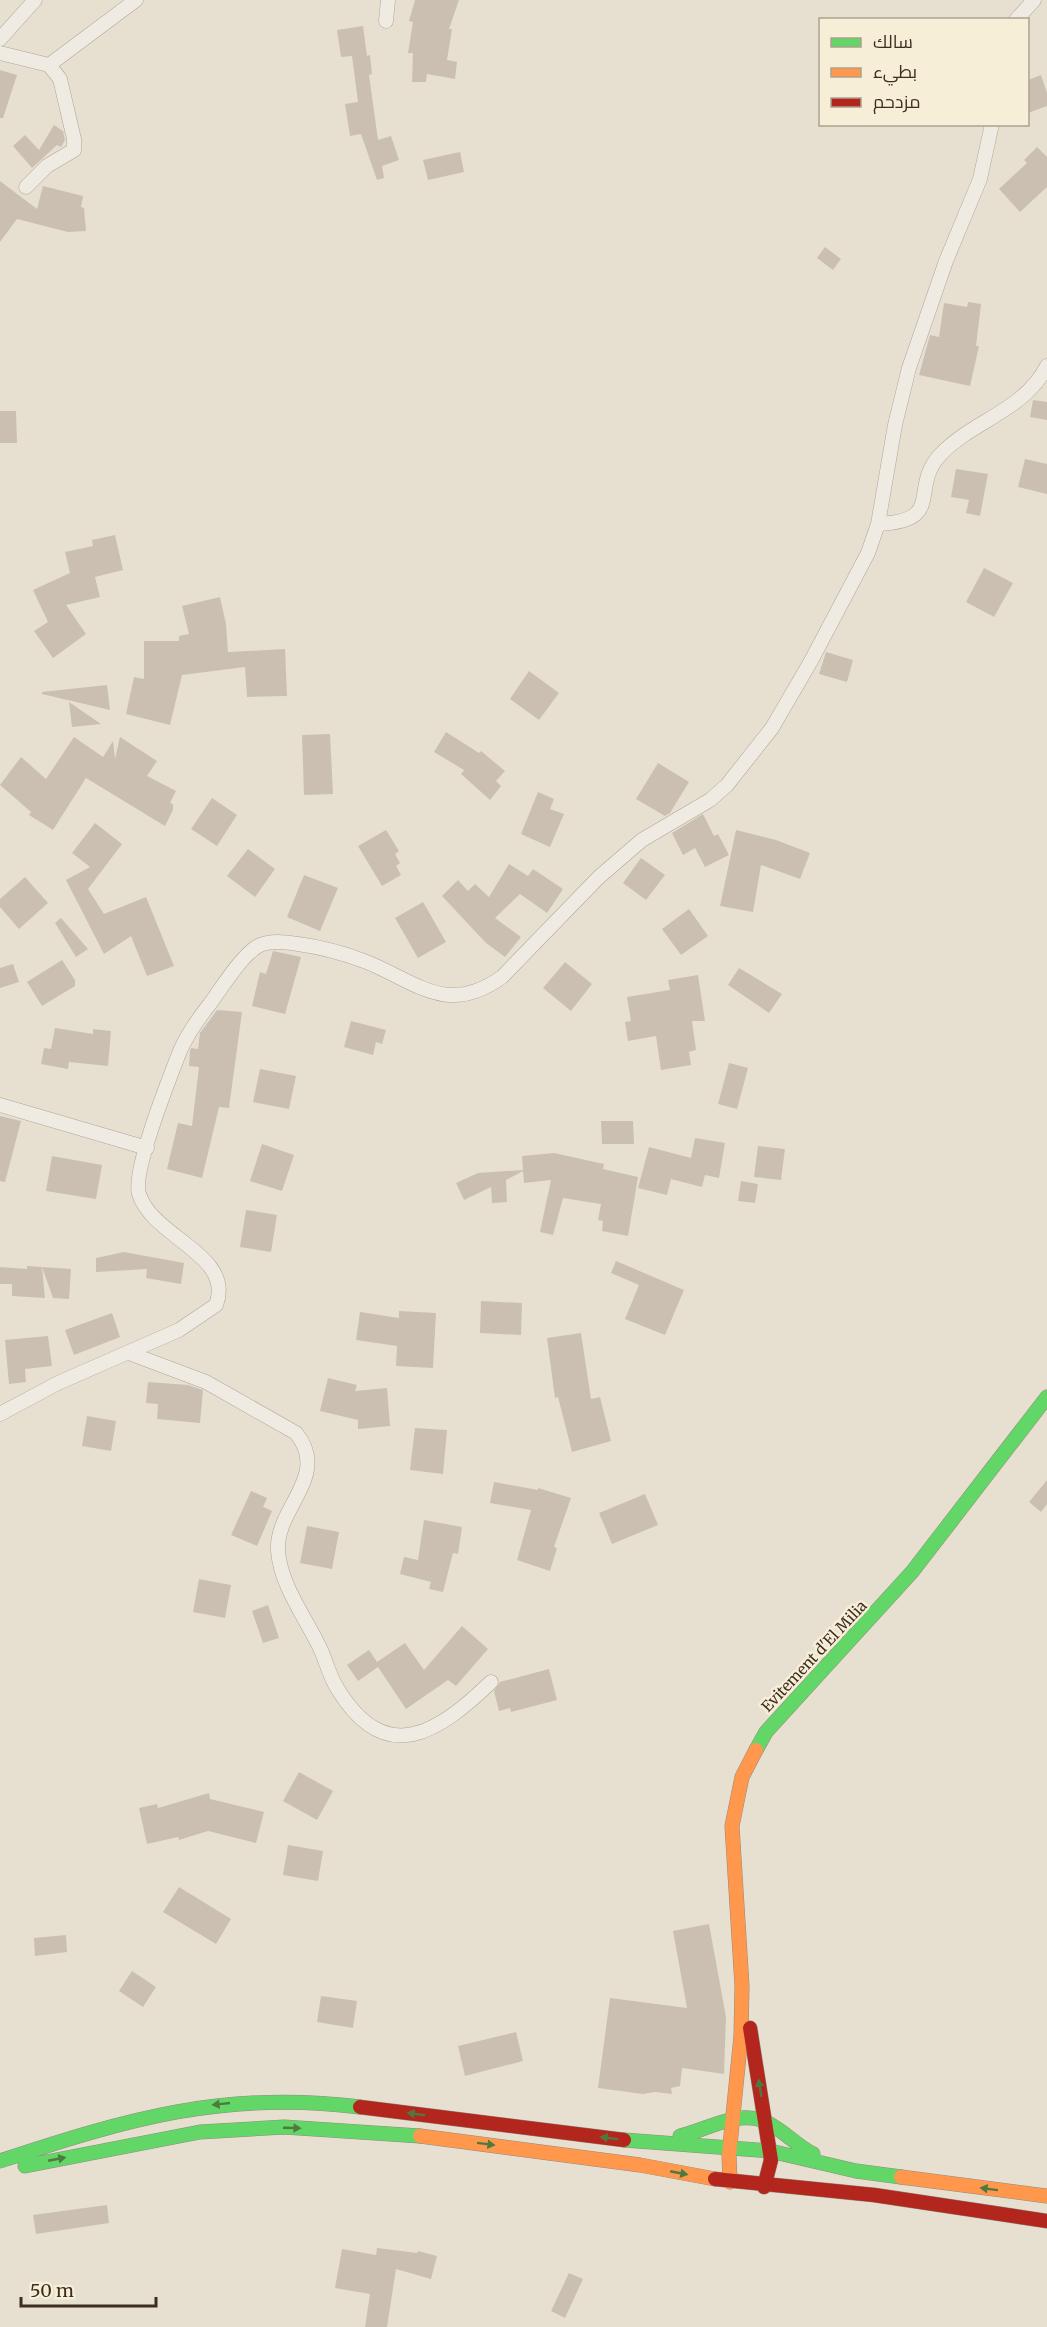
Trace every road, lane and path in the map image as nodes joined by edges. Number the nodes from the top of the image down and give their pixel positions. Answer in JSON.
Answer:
{"nodes":[{"id":1,"x":36,"y":0,"type":"edge"},
{"id":2,"x":136,"y":0,"type":"edge"},
{"id":3,"x":388,"y":0,"type":"edge"},
{"id":4,"x":1034,"y":0,"type":"edge"},
{"id":5,"x":1018,"y":18,"type":"edge"},
{"id":6,"x":386,"y":21,"type":"dead end"},
{"id":7,"x":0,"y":39,"type":"edge"},
{"id":8,"x":0,"y":53,"type":"edge"},
{"id":9,"x":49,"y":65,"type":"junction"},
{"id":10,"x":992,"y":126,"type":"edge"},
{"id":11,"x":26,"y":187,"type":"dead end"},
{"id":12,"x":1047,"y":366,"type":"edge"},
{"id":13,"x":878,"y":524,"type":"junction"},
{"id":14,"x":0,"y":1106,"type":"edge"},
{"id":15,"x":147,"y":1148,"type":"junction"},
{"id":16,"x":129,"y":1353,"type":"junction"},
{"id":17,"x":1047,"y":1397,"type":"edge"},
{"id":18,"x":0,"y":1414,"type":"edge"},
{"id":19,"x":491,"y":1682,"type":"dead end"},
{"id":20,"x":741,"y":1986,"type":"junction"},
{"id":21,"x":733,"y":2121,"type":"junction"},
{"id":22,"x":765,"y":2121,"type":"junction"},
{"id":23,"x":637,"y":2142,"type":"junction"},
{"id":24,"x":730,"y":2146,"type":"junction"},
{"id":25,"x":770,"y":2151,"type":"junction"},
{"id":26,"x":0,"y":2161,"type":"edge"},
{"id":27,"x":0,"y":2170,"type":"edge"},
{"id":28,"x":856,"y":2171,"type":"junction"},
{"id":29,"x":730,"y":2182,"type":"junction"},
{"id":30,"x":764,"y":2187,"type":"junction"},
{"id":31,"x":1047,"y":2196,"type":"edge"},
{"id":32,"x":1047,"y":2221,"type":"edge"}],
"edges":[{"from":1,"to":7,"type":"street"},
{"from":2,"to":9,"type":"street"},
{"from":3,"to":6,"type":"street"},
{"from":4,"to":5,"type":"street"},
{"from":8,"to":9,"type":"street"},
{"from":9,"to":11,"type":"street"},
{"from":10,"to":13,"type":"street"},
{"from":12,"to":13,"type":"street"},
{"from":13,"to":15,"type":"street"},
{"from":14,"to":15,"type":"street"},
{"from":15,"to":16,"type":"street"},
{"from":16,"to":18,"type":"street"},
{"from":16,"to":19,"type":"street"},
{"from":17,"to":20,"type":"main road","name":"Evitement d'El Milia"},
{"from":20,"to":21,"type":"main road","name":"Evitement d'El Milia"},
{"from":22,"to":20,"type":"main road","name":"Evitement d'El Milia","one_way":true},
{"from":21,"to":22,"type":"main road"},
{"from":21,"to":23,"type":"main road"},
{"from":21,"to":24,"type":"main road","name":"Evitement d'El Milia"},
{"from":22,"to":25,"type":"main road","name":"Evitement d'El Milia"},
{"from":22,"to":28,"type":"main road"},
{"from":23,"to":24,"type":"main road"},
{"from":23,"to":26,"type":"main road","one_way":true},
{"from":24,"to":25,"type":"main road"},
{"from":24,"to":29,"type":"main road","name":"Evitement d'El Milia"},
{"from":25,"to":28,"type":"main road"},
{"from":25,"to":30,"type":"main road","name":"Evitement d'El Milia"},
{"from":27,"to":29,"type":"main road","one_way":true},
{"from":31,"to":28,"type":"main road","one_way":true},
{"from":29,"to":30,"type":"main road"},
{"from":30,"to":32,"type":"main road"}]}
